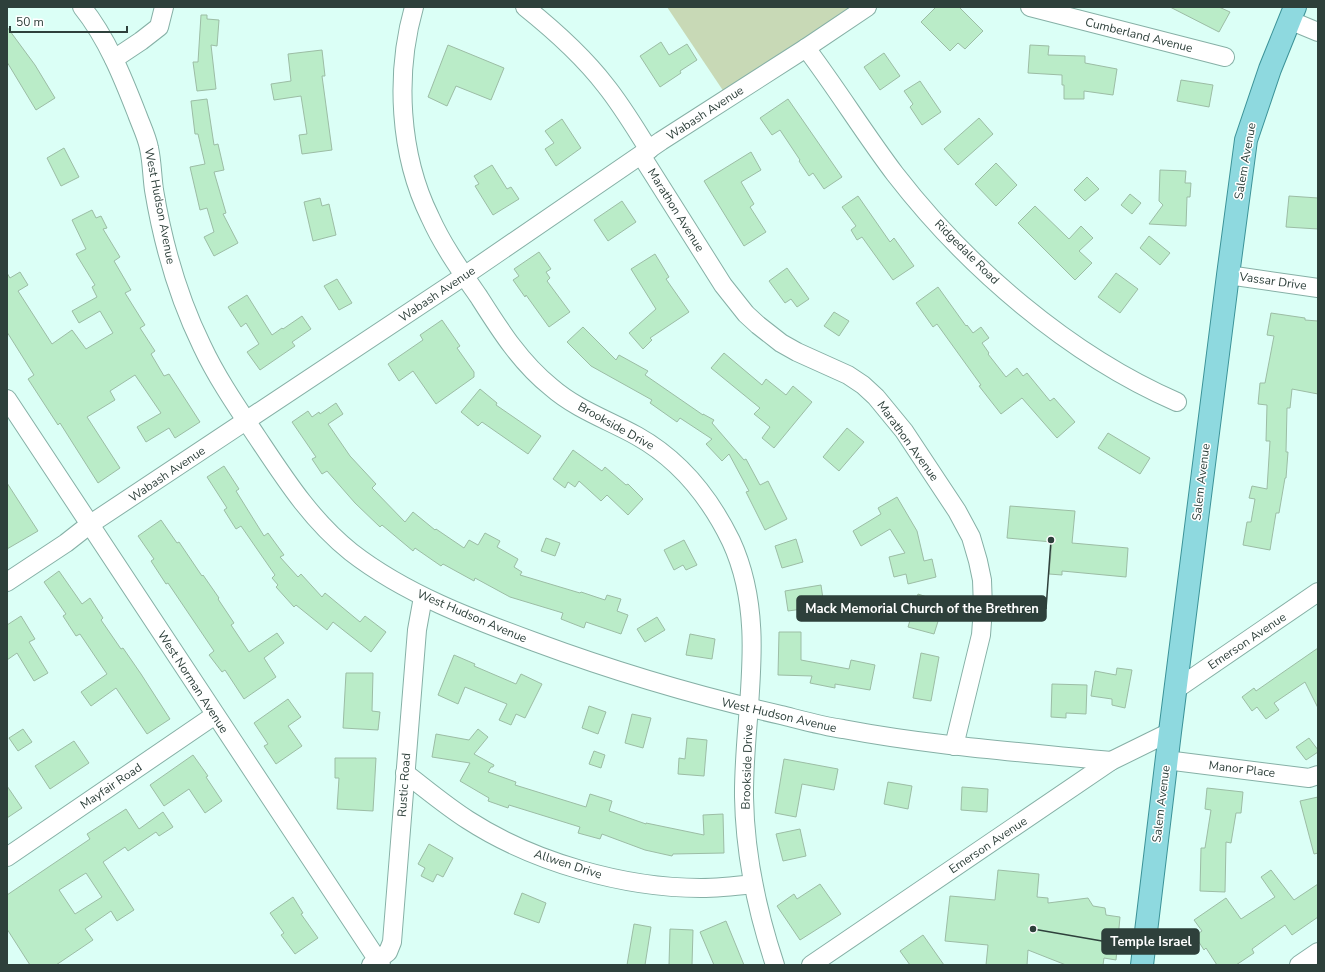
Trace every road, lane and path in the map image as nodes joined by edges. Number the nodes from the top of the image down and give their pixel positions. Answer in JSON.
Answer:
{"nodes":[{"id":1,"x":82,"y":7,"type":"edge"},
{"id":2,"x":164,"y":7,"type":"edge"},
{"id":3,"x":414,"y":7,"type":"edge"},
{"id":4,"x":526,"y":7,"type":"edge"},
{"id":5,"x":867,"y":7,"type":"edge"},
{"id":6,"x":1030,"y":7,"type":"edge"},
{"id":7,"x":1292,"y":14,"type":"edge"},
{"id":8,"x":1318,"y":32,"type":"edge"},
{"id":9,"x":806,"y":48,"type":"junction"},
{"id":10,"x":1225,"y":57,"type":"dead end"},
{"id":11,"x":114,"y":59,"type":"junction"},
{"id":12,"x":645,"y":152,"type":"junction"},
{"id":13,"x":1228,"y":275,"type":"junction"},
{"id":14,"x":464,"y":276,"type":"junction"},
{"id":15,"x":1318,"y":288,"type":"edge"},
{"id":16,"x":7,"y":399,"type":"edge"},
{"id":17,"x":1177,"y":402,"type":"dead end"},
{"id":18,"x":247,"y":421,"type":"junction"},
{"id":19,"x":89,"y":525,"type":"junction"},
{"id":20,"x":7,"y":582,"type":"edge"},
{"id":21,"x":1318,"y":592,"type":"edge"},
{"id":22,"x":423,"y":597,"type":"junction"},
{"id":23,"x":1175,"y":690,"type":"junction"},
{"id":24,"x":750,"y":708,"type":"junction"},
{"id":25,"x":215,"y":715,"type":"junction"},
{"id":26,"x":1170,"y":732,"type":"junction"},
{"id":27,"x":954,"y":746,"type":"junction"},
{"id":28,"x":1166,"y":760,"type":"junction"},
{"id":29,"x":1111,"y":761,"type":"junction"},
{"id":30,"x":405,"y":773,"type":"junction"},
{"id":31,"x":1318,"y":775,"type":"edge"},
{"id":32,"x":7,"y":857,"type":"edge"},
{"id":33,"x":753,"y":884,"type":"junction"},
{"id":34,"x":1318,"y":952,"type":"edge"},
{"id":35,"x":377,"y":964,"type":"edge"},
{"id":36,"x":775,"y":965,"type":"edge"},
{"id":37,"x":811,"y":965,"type":"edge"},
{"id":38,"x":1142,"y":965,"type":"edge"},
{"id":39,"x":1299,"y":965,"type":"edge"}],
"edges":[{"from":1,"to":11,"type":"street","name":"West Hudson Avenue"},
{"from":2,"to":11,"type":"street"},
{"from":3,"to":14,"type":"street","name":"Brookside Drive"},
{"from":4,"to":12,"type":"street","name":"Marathon Avenue"},
{"from":5,"to":9,"type":"street","name":"Wabash Avenue"},
{"from":6,"to":10,"type":"street","name":"Cumberland Avenue"},
{"from":7,"to":8,"type":"street"},
{"from":7,"to":13,"type":"main road","name":"Salem Avenue"},
{"from":9,"to":12,"type":"street","name":"Wabash Avenue"},
{"from":9,"to":17,"type":"street","name":"Ridgedale Road"},
{"from":11,"to":18,"type":"street","name":"West Hudson Avenue"},
{"from":12,"to":14,"type":"street","name":"Wabash Avenue"},
{"from":12,"to":27,"type":"street","name":"Marathon Avenue"},
{"from":13,"to":15,"type":"street","name":"Vassar Drive"},
{"from":13,"to":23,"type":"main road","name":"Salem Avenue"},
{"from":14,"to":18,"type":"street","name":"Wabash Avenue"},
{"from":14,"to":24,"type":"street","name":"Brookside Drive"},
{"from":16,"to":19,"type":"street","name":"West Norman Avenue"},
{"from":18,"to":19,"type":"street","name":"Wabash Avenue"},
{"from":18,"to":22,"type":"street","name":"West Hudson Avenue"},
{"from":19,"to":20,"type":"street","name":"Wabash Avenue"},
{"from":19,"to":25,"type":"street","name":"West Norman Avenue"},
{"from":21,"to":23,"type":"street","name":"Emerson Avenue"},
{"from":22,"to":24,"type":"street","name":"West Hudson Avenue"},
{"from":22,"to":30,"type":"street","name":"Rustic Road"},
{"from":23,"to":26,"type":"main road","name":"Salem Avenue"},
{"from":24,"to":27,"type":"street","name":"West Hudson Avenue"},
{"from":24,"to":33,"type":"street","name":"Brookside Drive"},
{"from":25,"to":32,"type":"street","name":"Mayfair Road"},
{"from":25,"to":35,"type":"street","name":"West Norman Avenue"},
{"from":26,"to":28,"type":"main road","name":"Salem Avenue"},
{"from":26,"to":29,"type":"street","name":"Emerson Avenue"},
{"from":27,"to":29,"type":"street","name":"West Hudson Avenue"},
{"from":28,"to":31,"type":"street","name":"Manor Place"},
{"from":28,"to":38,"type":"main road","name":"Salem Avenue"},
{"from":29,"to":37,"type":"street","name":"Emerson Avenue"},
{"from":30,"to":33,"type":"street","name":"Allwen Drive"},
{"from":30,"to":35,"type":"street","name":"Rustic Road"},
{"from":33,"to":36,"type":"street","name":"Brookside Drive"},
{"from":34,"to":39,"type":"street"}]}
